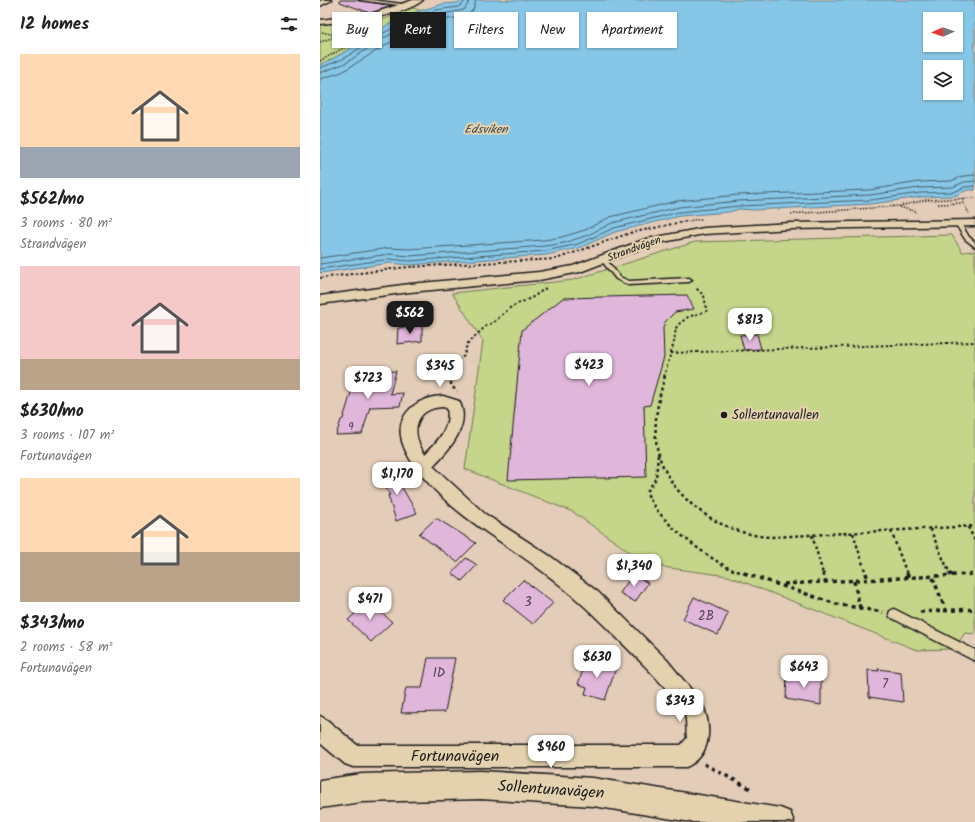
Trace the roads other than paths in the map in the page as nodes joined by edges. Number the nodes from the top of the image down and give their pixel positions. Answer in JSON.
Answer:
{"nodes":[{"id":1,"x":328,"y":0,"type":"edge"},
{"id":2,"x":361,"y":0,"type":"edge"},
{"id":3,"x":419,"y":0,"type":"edge"},
{"id":4,"x":320,"y":4,"type":"edge"},
{"id":5,"x":408,"y":5,"type":"junction"},
{"id":6,"x":382,"y":14,"type":"edge"},
{"id":7,"x":332,"y":21,"type":"edge"},
{"id":8,"x":320,"y":22,"type":"edge"},
{"id":9,"x":958,"y":223,"type":"junction"},
{"id":10,"x":975,"y":223,"type":"edge"},
{"id":11,"x":967,"y":238,"type":"junction"},
{"id":12,"x":975,"y":240,"type":"edge"},
{"id":13,"x":975,"y":245,"type":"edge"},
{"id":14,"x":604,"y":260,"type":"junction"},
{"id":15,"x":689,"y":280,"type":"road end"},
{"id":16,"x":320,"y":300,"type":"edge"},
{"id":17,"x":425,"y":464,"type":"junction"},
{"id":18,"x":894,"y":614,"type":"road end"},
{"id":19,"x":975,"y":656,"type":"edge"},
{"id":20,"x":320,"y":727,"type":"edge"},
{"id":21,"x":320,"y":794,"type":"edge"},
{"id":22,"x":780,"y":822,"type":"edge"}],
"edges":[{"from":1,"to":4,"type":"street"},
{"from":2,"to":5,"type":"lane"},
{"from":3,"to":5,"type":"street"},
{"from":5,"to":6,"type":"street"},
{"from":7,"to":8,"type":"street"},
{"from":9,"to":10,"type":"street","name":"Strandvägen"},
{"from":9,"to":11,"type":"lane"},
{"from":9,"to":14,"type":"street","name":"Strandvägen"},
{"from":11,"to":12,"type":"lane"},
{"from":11,"to":13,"type":"lane"},
{"from":14,"to":15,"type":"lane"},
{"from":14,"to":16,"type":"street","name":"Strandvägen"},
{"from":17,"to":17,"type":"street"},
{"from":17,"to":20,"type":"street","name":"Fortunavägen"},
{"from":18,"to":19,"type":"lane"},
{"from":21,"to":22,"type":"street","name":"Sollentunavägen"}]}
